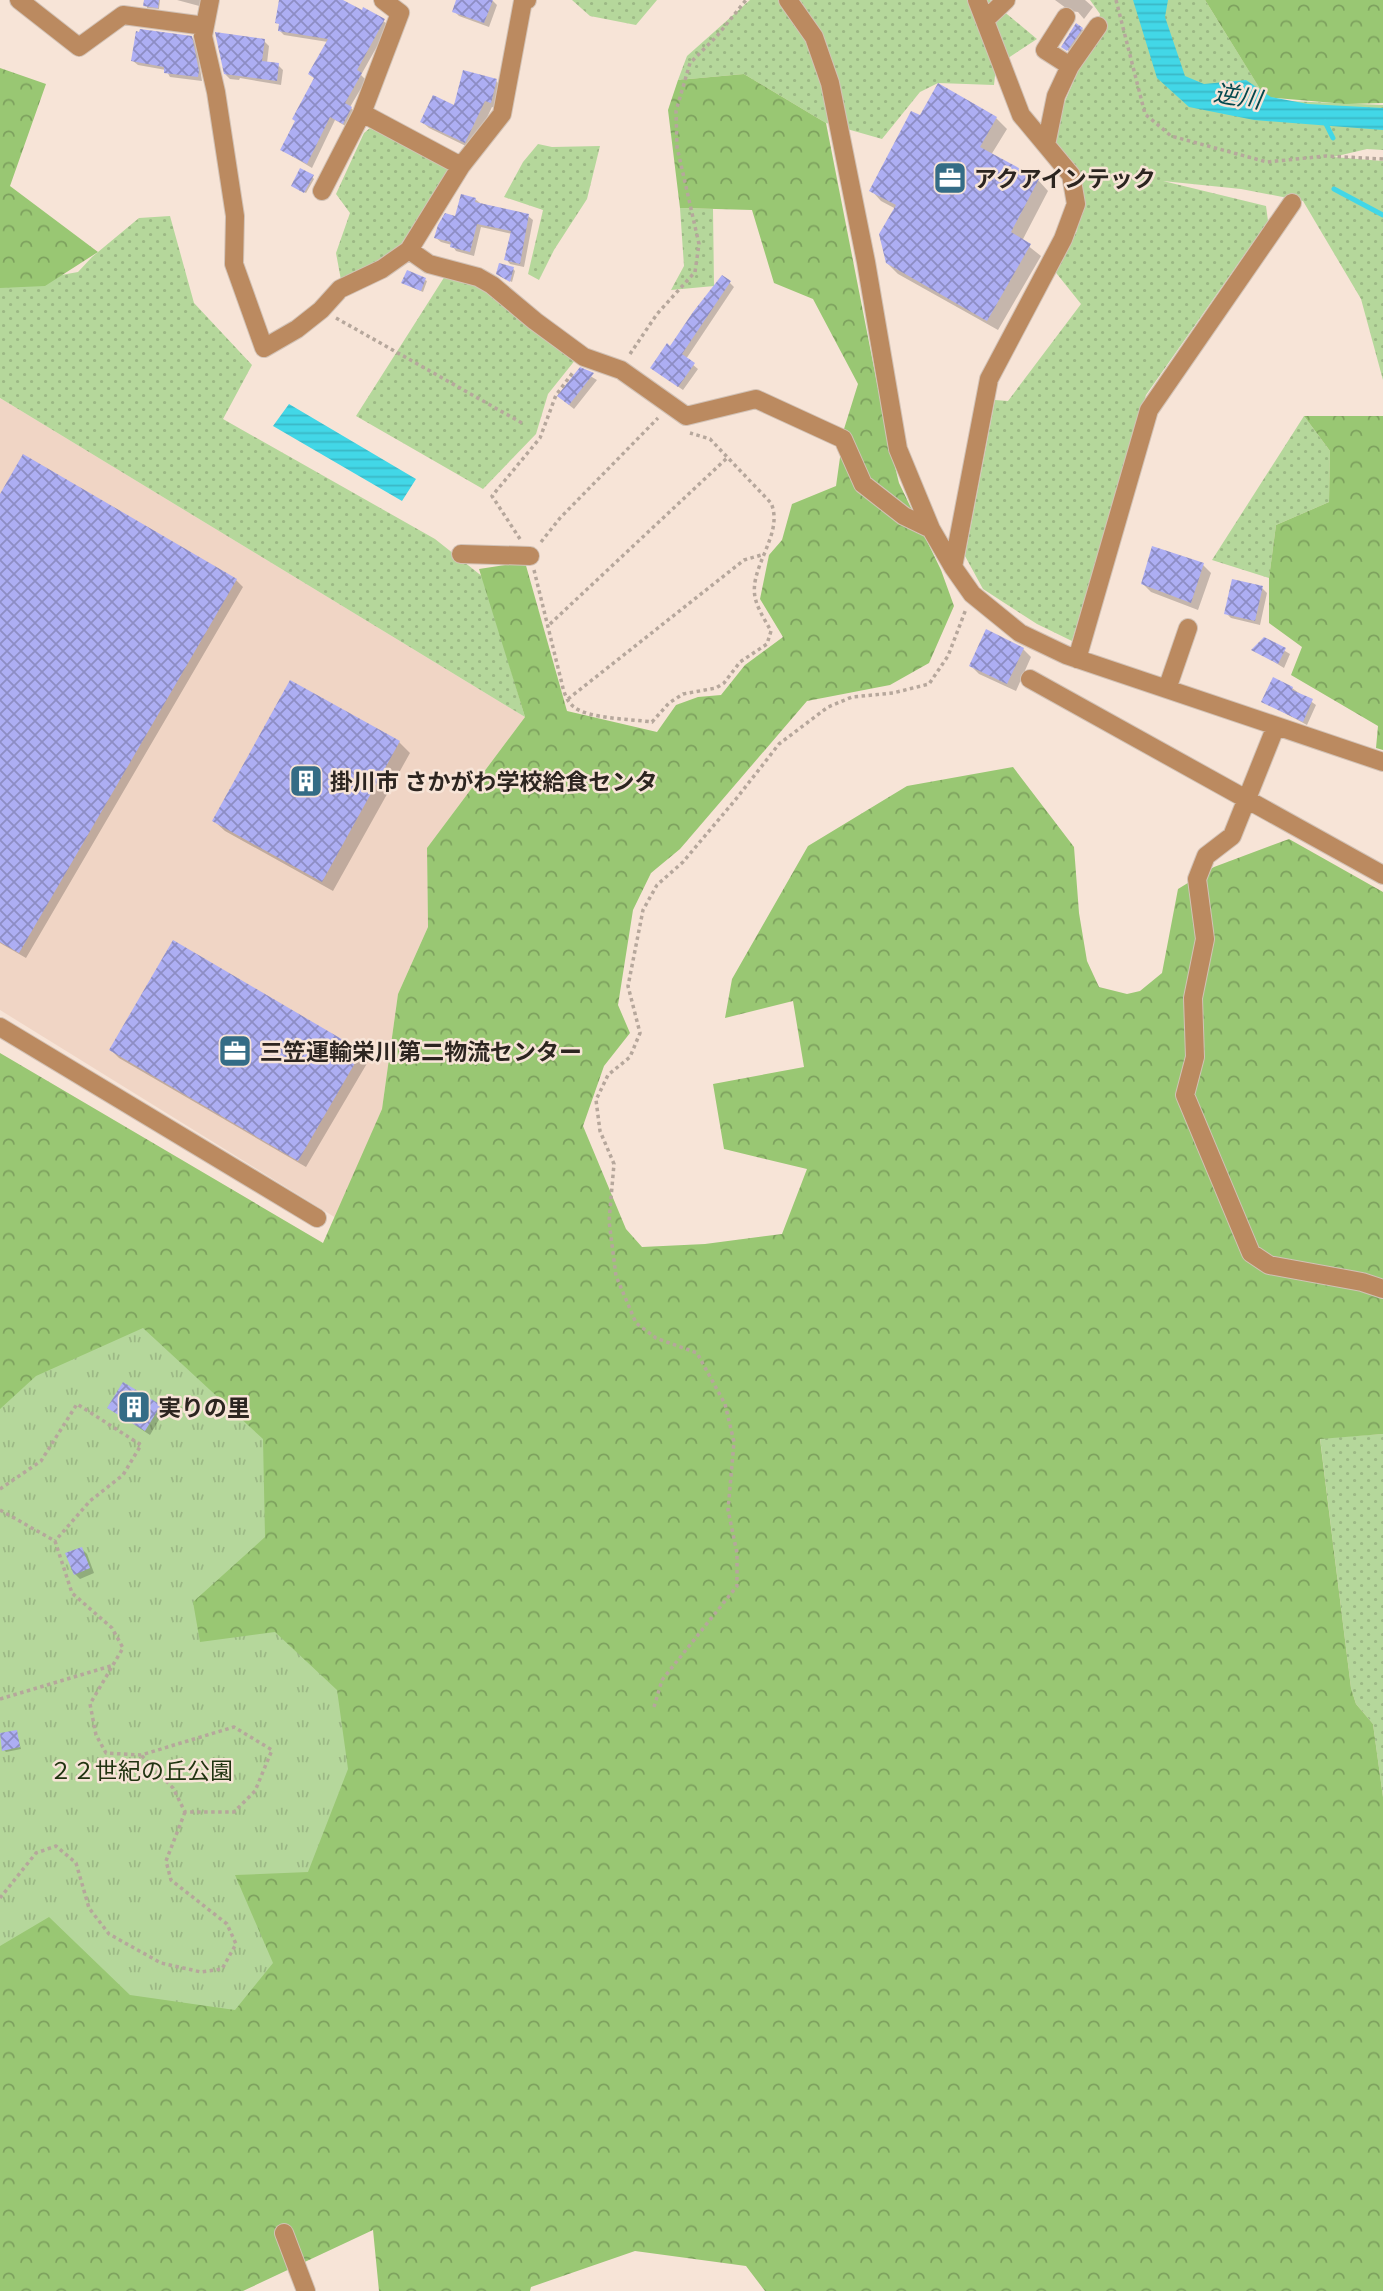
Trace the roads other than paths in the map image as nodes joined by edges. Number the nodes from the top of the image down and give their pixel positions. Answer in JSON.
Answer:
{"nodes":[{"id":1,"x":19,"y":0,"type":"edge"},
{"id":2,"x":211,"y":0,"type":"edge"},
{"id":3,"x":383,"y":0,"type":"edge"},
{"id":4,"x":527,"y":0,"type":"edge"},
{"id":5,"x":789,"y":0,"type":"edge"},
{"id":6,"x":977,"y":0,"type":"edge"},
{"id":7,"x":1006,"y":0,"type":"edge"},
{"id":8,"x":1066,"y":17,"type":"dead end"},
{"id":9,"x":985,"y":20,"type":"junction"},
{"id":10,"x":205,"y":26,"type":"junction"},
{"id":11,"x":1098,"y":26,"type":"dead end"},
{"id":12,"x":1070,"y":66,"type":"junction"},
{"id":13,"x":362,"y":113,"type":"junction"},
{"id":14,"x":1046,"y":145,"type":"junction"},
{"id":15,"x":461,"y":166,"type":"junction"},
{"id":16,"x":322,"y":191,"type":"dead end"},
{"id":17,"x":1292,"y":203,"type":"dead end"},
{"id":18,"x":409,"y":250,"type":"junction"},
{"id":19,"x":931,"y":528,"type":"junction"},
{"id":20,"x":461,"y":554,"type":"dead end"},
{"id":21,"x":530,"y":555,"type":"road end"},
{"id":22,"x":953,"y":567,"type":"junction"},
{"id":23,"x":1188,"y":628,"type":"dead end"},
{"id":24,"x":1077,"y":659,"type":"junction"},
{"id":25,"x":1030,"y":679,"type":"dead end"},
{"id":26,"x":1167,"y":689,"type":"junction"},
{"id":27,"x":1276,"y":726,"type":"junction"},
{"id":28,"x":1383,"y":762,"type":"edge"},
{"id":29,"x":1246,"y":801,"type":"junction"},
{"id":30,"x":1383,"y":875,"type":"edge"},
{"id":31,"x":0,"y":1027,"type":"edge"},
{"id":32,"x":317,"y":1218,"type":"dead end"},
{"id":33,"x":1383,"y":1289,"type":"edge"},
{"id":34,"x":284,"y":2233,"type":"dead end"},
{"id":35,"x":306,"y":2291,"type":"edge"}],
"edges":[{"from":1,"to":10,"type":"street"},
{"from":2,"to":10,"type":"street"},
{"from":3,"to":13,"type":"street"},
{"from":4,"to":15,"type":"street"},
{"from":5,"to":19,"type":"street"},
{"from":6,"to":9,"type":"street"},
{"from":7,"to":9,"type":"street"},
{"from":8,"to":12,"type":"street"},
{"from":9,"to":14,"type":"street"},
{"from":10,"to":18,"type":"street"},
{"from":11,"to":12,"type":"street"},
{"from":12,"to":14,"type":"street"},
{"from":13,"to":15,"type":"street"},
{"from":13,"to":16,"type":"street"},
{"from":14,"to":22,"type":"street"},
{"from":15,"to":18,"type":"street"},
{"from":17,"to":24,"type":"street"},
{"from":18,"to":19,"type":"street"},
{"from":19,"to":22,"type":"street"},
{"from":20,"to":21,"type":"street"},
{"from":22,"to":24,"type":"street"},
{"from":23,"to":26,"type":"street"},
{"from":24,"to":26,"type":"street"},
{"from":25,"to":29,"type":"street"},
{"from":26,"to":27,"type":"street"},
{"from":27,"to":28,"type":"street"},
{"from":27,"to":29,"type":"street"},
{"from":29,"to":30,"type":"street"},
{"from":29,"to":33,"type":"street"},
{"from":31,"to":32,"type":"street"},
{"from":34,"to":35,"type":"street"}]}
